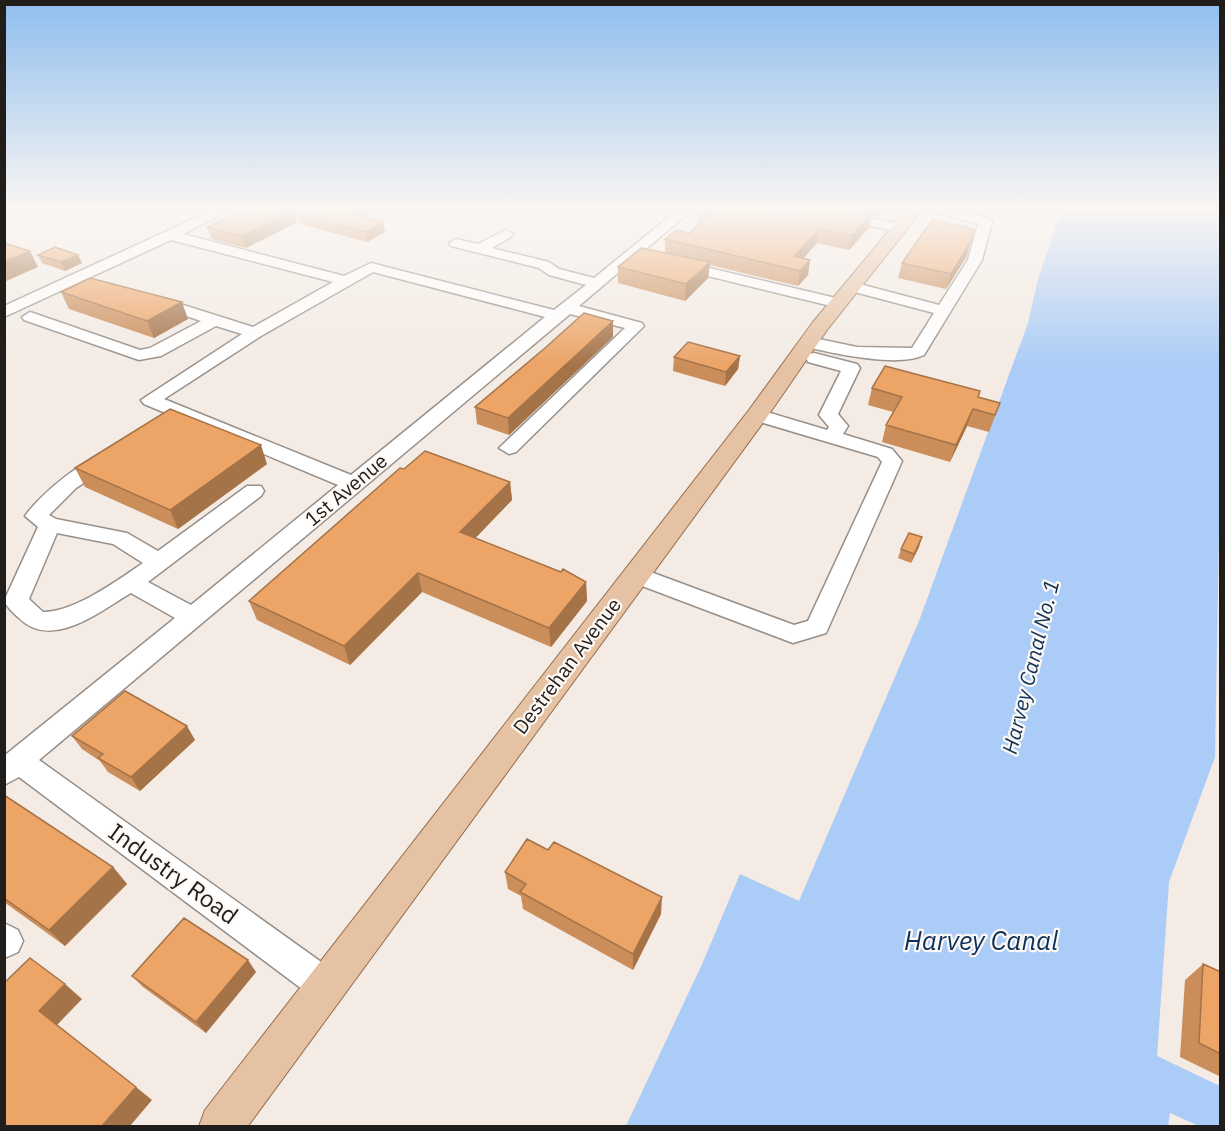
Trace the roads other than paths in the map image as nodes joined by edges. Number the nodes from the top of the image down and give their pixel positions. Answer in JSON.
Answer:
{"nodes":[{"id":1,"x":115,"y":261,"type":"edge"},
{"id":2,"x":268,"y":261,"type":"edge"},
{"id":3,"x":527,"y":261,"type":"edge"},
{"id":4,"x":624,"y":261,"type":"edge"},
{"id":5,"x":666,"y":261,"type":"edge"},
{"id":6,"x":873,"y":261,"type":"edge"},
{"id":7,"x":975,"y":261,"type":"edge"},
{"id":8,"x":81,"y":277,"type":"junction"},
{"id":9,"x":345,"y":281,"type":"junction"},
{"id":10,"x":597,"y":283,"type":"junction"},
{"id":11,"x":136,"y":294,"type":"edge"},
{"id":12,"x":845,"y":295,"type":"junction"},
{"id":13,"x":7,"y":311,"type":"edge"},
{"id":14,"x":944,"y":311,"type":"junction"},
{"id":15,"x":562,"y":312,"type":"junction"},
{"id":16,"x":30,"y":317,"type":"junction"},
{"id":17,"x":215,"y":320,"type":"junction"},
{"id":18,"x":255,"y":333,"type":"junction"},
{"id":19,"x":805,"y":348,"type":"junction"},
{"id":20,"x":757,"y":415,"type":"junction"},
{"id":21,"x":832,"y":437,"type":"junction"},
{"id":22,"x":509,"y":448,"type":"dead end"},
{"id":23,"x":124,"y":449,"type":"edge"},
{"id":24,"x":353,"y":484,"type":"junction"},
{"id":25,"x":254,"y":491,"type":"dead end"},
{"id":26,"x":50,"y":525,"type":"junction"},
{"id":27,"x":159,"y":562,"type":"junction"},
{"id":28,"x":636,"y":574,"type":"junction"},
{"id":29,"x":131,"y":583,"type":"junction"},
{"id":30,"x":194,"y":617,"type":"junction"},
{"id":31,"x":12,"y":767,"type":"edge"},
{"id":32,"x":326,"y":987,"type":"junction"},
{"id":33,"x":221,"y":1126,"type":"edge"}],
"edges":[{"from":1,"to":8,"type":"street"},
{"from":2,"to":9,"type":"street"},
{"from":3,"to":10,"type":"street"},
{"from":4,"to":10,"type":"street","name":"1st Avenue"},
{"from":5,"to":12,"type":"street"},
{"from":6,"to":12,"type":"main road","name":"Destrehan Avenue"},
{"from":7,"to":14,"type":"street"},
{"from":8,"to":13,"type":"street"},
{"from":8,"to":16,"type":"street"},
{"from":9,"to":15,"type":"street"},
{"from":9,"to":18,"type":"street"},
{"from":10,"to":15,"type":"street","name":"1st Avenue"},
{"from":11,"to":17,"type":"street"},
{"from":12,"to":14,"type":"street"},
{"from":12,"to":19,"type":"main road","name":"Destrehan Avenue"},
{"from":13,"to":16,"type":"street"},
{"from":14,"to":19,"type":"street"},
{"from":15,"to":22,"type":"street"},
{"from":15,"to":24,"type":"street","name":"1st Avenue"},
{"from":16,"to":17,"type":"street"},
{"from":17,"to":18,"type":"street"},
{"from":18,"to":24,"type":"street"},
{"from":19,"to":20,"type":"main road","name":"Destrehan Avenue"},
{"from":19,"to":21,"type":"street"},
{"from":20,"to":21,"type":"street"},
{"from":20,"to":28,"type":"main road","name":"Destrehan Avenue"},
{"from":21,"to":28,"type":"street"},
{"from":23,"to":26,"type":"street"},
{"from":24,"to":30,"type":"street","name":"1st Avenue"},
{"from":25,"to":27,"type":"street"},
{"from":26,"to":27,"type":"street"},
{"from":26,"to":29,"type":"street"},
{"from":27,"to":29,"type":"street"},
{"from":28,"to":32,"type":"main road","name":"Destrehan Avenue"},
{"from":29,"to":30,"type":"street"},
{"from":30,"to":31,"type":"street","name":"1st Avenue"},
{"from":31,"to":32,"type":"street","name":"Industry Road"},
{"from":32,"to":33,"type":"main road","name":"Destrehan Avenue"}]}
